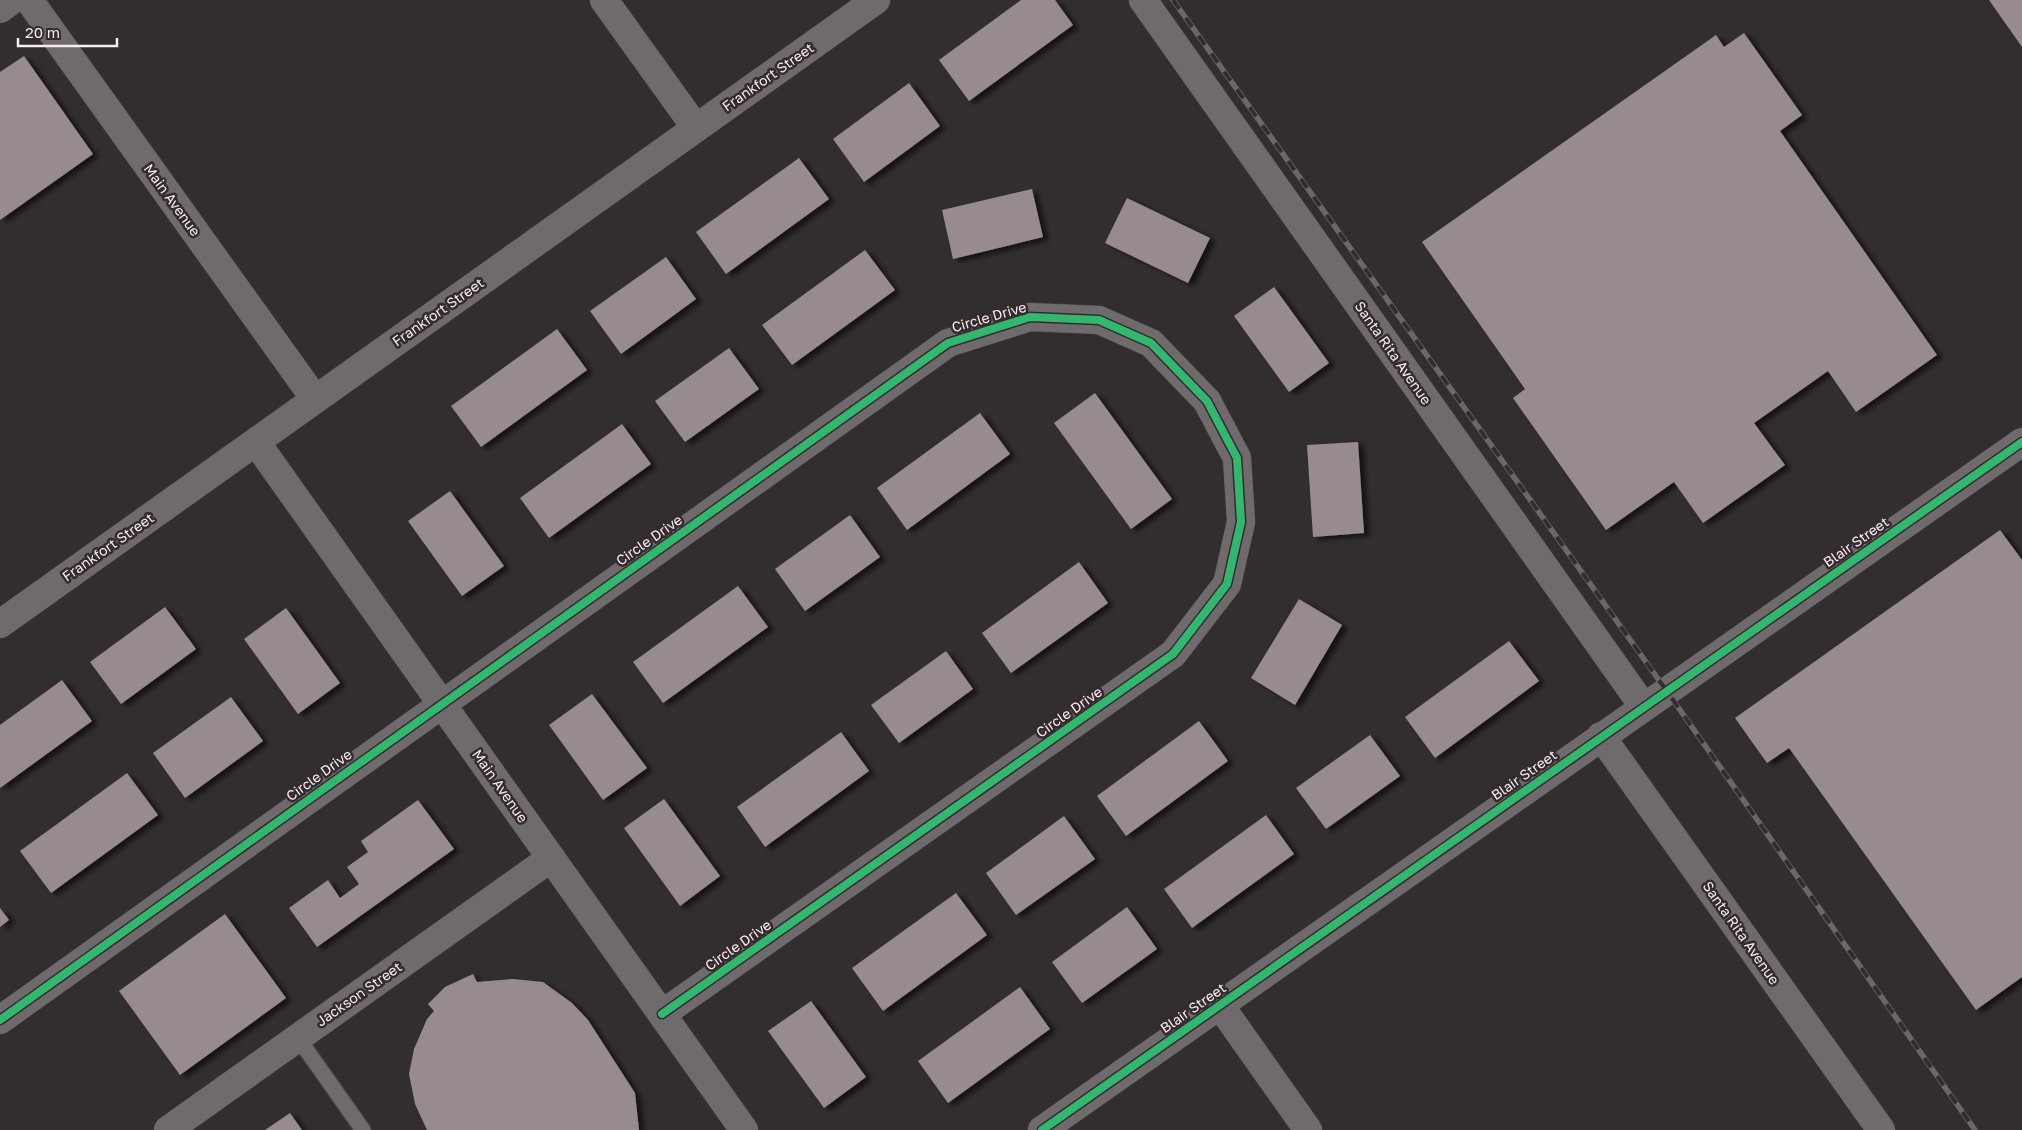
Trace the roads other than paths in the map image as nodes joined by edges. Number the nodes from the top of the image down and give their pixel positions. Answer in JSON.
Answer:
{"nodes":[{"id":1,"x":12,"y":0,"type":"edge"},
{"id":2,"x":29,"y":0,"type":"edge"},
{"id":3,"x":604,"y":0,"type":"edge"},
{"id":4,"x":876,"y":0,"type":"edge"},
{"id":5,"x":1143,"y":0,"type":"edge"},
{"id":6,"x":0,"y":9,"type":"edge"},
{"id":7,"x":696,"y":128,"type":"junction"},
{"id":8,"x":315,"y":399,"type":"junction"},
{"id":9,"x":256,"y":442,"type":"junction"},
{"id":10,"x":2022,"y":442,"type":"edge"},
{"id":11,"x":0,"y":624,"type":"edge"},
{"id":12,"x":441,"y":703,"type":"junction"},
{"id":13,"x":1643,"y":706,"type":"junction"},
{"id":14,"x":1601,"y":736,"type":"junction"},
{"id":15,"x":551,"y":858,"type":"junction"},
{"id":16,"x":1219,"y":1004,"type":"junction"},
{"id":17,"x":662,"y":1014,"type":"junction"},
{"id":18,"x":0,"y":1020,"type":"edge"},
{"id":19,"x":298,"y":1038,"type":"junction"},
{"id":20,"x":172,"y":1129,"type":"edge"},
{"id":21,"x":362,"y":1130,"type":"edge"},
{"id":22,"x":744,"y":1130,"type":"edge"},
{"id":23,"x":1042,"y":1130,"type":"edge"},
{"id":24,"x":1308,"y":1130,"type":"edge"},
{"id":25,"x":1880,"y":1130,"type":"edge"}],
"edges":[{"from":1,"to":6,"type":"street"},
{"from":2,"to":8,"type":"street","name":"Main Avenue"},
{"from":3,"to":7,"type":"street"},
{"from":4,"to":7,"type":"street","name":"Frankfort Street"},
{"from":5,"to":13,"type":"street","name":"Santa Rita Avenue"},
{"from":7,"to":8,"type":"street","name":"Frankfort Street"},
{"from":8,"to":9,"type":"street","name":"Frankfort Street"},
{"from":9,"to":11,"type":"street","name":"Frankfort Street"},
{"from":9,"to":12,"type":"street","name":"Main Avenue"},
{"from":10,"to":13,"type":"street","name":"Blair Street"},
{"from":12,"to":15,"type":"street","name":"Main Avenue"},
{"from":12,"to":17,"type":"street","name":"Circle Drive"},
{"from":12,"to":18,"type":"street","name":"Circle Drive"},
{"from":13,"to":14,"type":"street","name":"Blair Street"},
{"from":14,"to":16,"type":"street","name":"Blair Street"},
{"from":14,"to":25,"type":"street","name":"Santa Rita Avenue"},
{"from":15,"to":17,"type":"street","name":"Main Avenue"},
{"from":15,"to":19,"type":"street","name":"Jackson Street"},
{"from":16,"to":23,"type":"street","name":"Blair Street"},
{"from":16,"to":24,"type":"street"},
{"from":17,"to":22,"type":"street","name":"Main Avenue"},
{"from":19,"to":20,"type":"street","name":"Jackson Street"},
{"from":19,"to":21,"type":"lane"}]}
